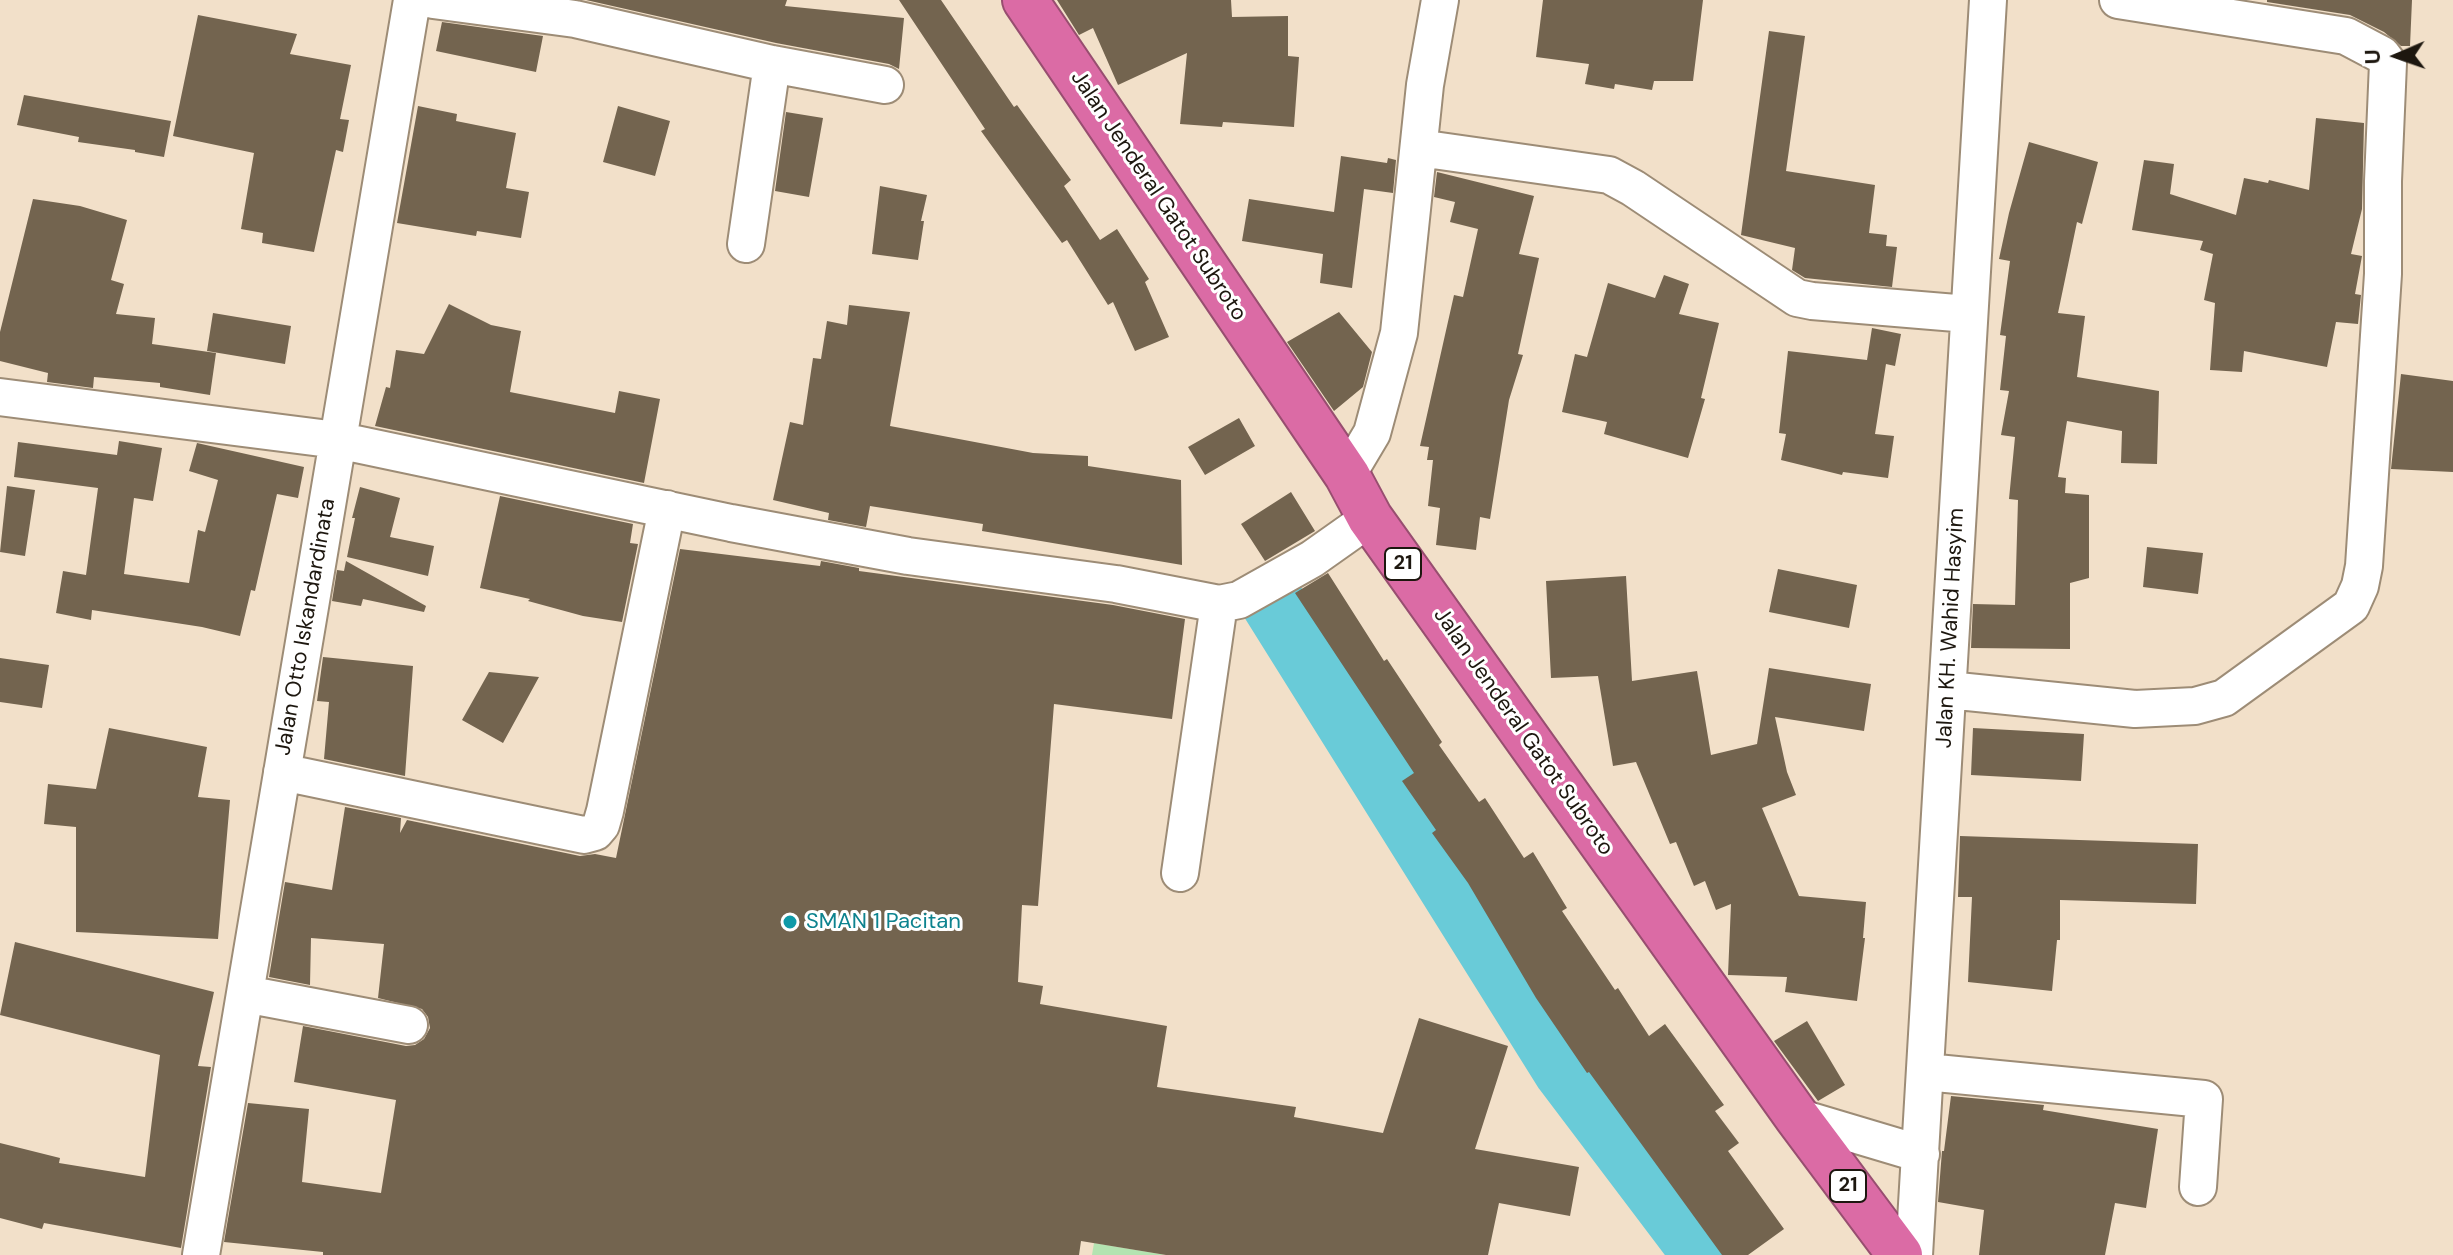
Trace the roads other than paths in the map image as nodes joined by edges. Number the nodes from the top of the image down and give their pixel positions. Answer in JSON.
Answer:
{"nodes":[{"id":1,"x":412,"y":0,"type":"edge"},
{"id":2,"x":433,"y":0,"type":"edge"},
{"id":3,"x":1025,"y":0,"type":"edge"},
{"id":4,"x":1440,"y":0,"type":"edge"},
{"id":5,"x":1988,"y":0,"type":"edge"},
{"id":6,"x":2118,"y":0,"type":"edge"},
{"id":7,"x":2282,"y":12,"type":"edge"},
{"id":8,"x":772,"y":64,"type":"junction"},
{"id":9,"x":885,"y":85,"type":"dead end"},
{"id":10,"x":1419,"y":148,"type":"junction"},
{"id":11,"x":746,"y":244,"type":"dead end"},
{"id":12,"x":1968,"y":314,"type":"junction"},
{"id":13,"x":0,"y":397,"type":"edge"},
{"id":14,"x":337,"y":440,"type":"junction"},
{"id":15,"x":1347,"y":475,"type":"junction"},
{"id":16,"x":667,"y":509,"type":"junction"},
{"id":17,"x":1370,"y":518,"type":"junction"},
{"id":18,"x":1229,"y":602,"type":"junction"},
{"id":19,"x":1948,"y":690,"type":"junction"},
{"id":20,"x":282,"y":772,"type":"junction"},
{"id":21,"x":1180,"y":873,"type":"dead end"},
{"id":22,"x":245,"y":994,"type":"junction"},
{"id":23,"x":409,"y":1025,"type":"dead end"},
{"id":24,"x":1926,"y":1072,"type":"junction"},
{"id":25,"x":1797,"y":1117,"type":"junction"},
{"id":26,"x":1921,"y":1154,"type":"junction"},
{"id":27,"x":2198,"y":1187,"type":"dead end"},
{"id":28,"x":201,"y":1255,"type":"edge"},
{"id":29,"x":1900,"y":1255,"type":"edge"},
{"id":30,"x":1914,"y":1255,"type":"edge"}],
"edges":[{"from":1,"to":14,"type":"street","name":"Jalan Otto Iskandardinata"},
{"from":2,"to":8,"type":"street"},
{"from":3,"to":15,"type":"highway","name":"Jalan Jenderal Gatot Subroto","number":"21"},
{"from":4,"to":10,"type":"street"},
{"from":5,"to":12,"type":"street","name":"Jalan KH. Wahid Hasyim"},
{"from":6,"to":7,"type":"street"},
{"from":7,"to":19,"type":"street"},
{"from":8,"to":9,"type":"street"},
{"from":8,"to":11,"type":"street"},
{"from":10,"to":12,"type":"street"},
{"from":10,"to":15,"type":"street"},
{"from":12,"to":19,"type":"street","name":"Jalan KH. Wahid Hasyim"},
{"from":13,"to":14,"type":"street"},
{"from":14,"to":16,"type":"street"},
{"from":14,"to":20,"type":"street","name":"Jalan Otto Iskandardinata"},
{"from":15,"to":17,"type":"highway","name":"Jalan Jenderal Gatot Subroto","number":"21"},
{"from":16,"to":18,"type":"street"},
{"from":16,"to":20,"type":"street"},
{"from":17,"to":18,"type":"street"},
{"from":17,"to":25,"type":"highway","name":"Jalan Jenderal Gatot Subroto","number":"21"},
{"from":18,"to":21,"type":"street"},
{"from":19,"to":24,"type":"street","name":"Jalan KH. Wahid Hasyim"},
{"from":20,"to":22,"type":"street","name":"Jalan Otto Iskandardinata"},
{"from":22,"to":23,"type":"street"},
{"from":22,"to":28,"type":"street","name":"Jalan Otto Iskandardinata"},
{"from":24,"to":26,"type":"street","name":"Jalan KH. Wahid Hasyim"},
{"from":24,"to":27,"type":"street"},
{"from":25,"to":26,"type":"street"},
{"from":25,"to":29,"type":"highway","name":"Jalan Jenderal Gatot Subroto","number":"21"},
{"from":26,"to":30,"type":"street","name":"Jalan KH. Wahid Hasyim"}]}
